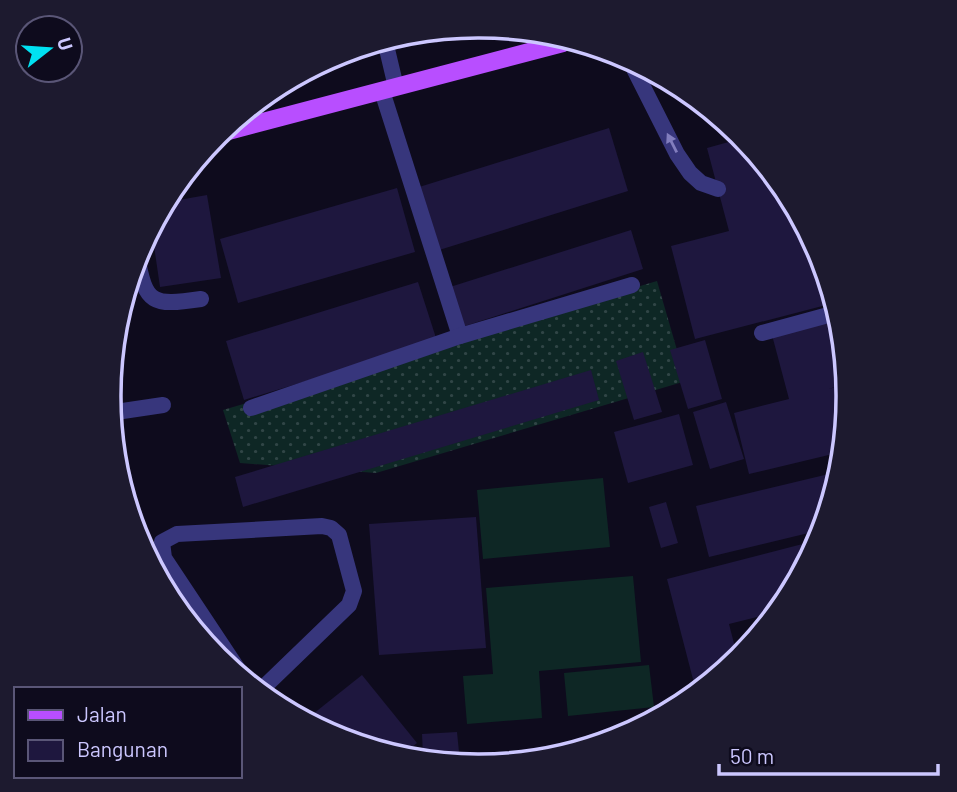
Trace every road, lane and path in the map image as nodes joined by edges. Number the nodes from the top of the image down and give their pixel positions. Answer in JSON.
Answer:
{"nodes":[{"id":1,"x":552,"y":46,"type":"edge"},
{"id":2,"x":386,"y":51,"type":"edge"},
{"id":3,"x":637,"y":75,"type":"edge"},
{"id":4,"x":389,"y":89,"type":"junction"},
{"id":5,"x":243,"y":127,"type":"edge"},
{"id":6,"x":718,"y":189,"type":"dead end"},
{"id":7,"x":141,"y":279,"type":"edge"},
{"id":8,"x":632,"y":285,"type":"dead end"},
{"id":9,"x":201,"y":299,"type":"dead end"},
{"id":10,"x":827,"y":315,"type":"edge"},
{"id":11,"x":762,"y":333,"type":"dead end"},
{"id":12,"x":460,"y":336,"type":"junction"},
{"id":13,"x":163,"y":405,"type":"dead end"},
{"id":14,"x":251,"y":408,"type":"dead end"},
{"id":15,"x":122,"y":411,"type":"edge"},
{"id":16,"x":221,"y":643,"type":"edge"},
{"id":17,"x":267,"y":684,"type":"edge"}],
"edges":[{"from":1,"to":4,"type":"main road"},
{"from":2,"to":4,"type":"lane"},
{"from":6,"to":3,"type":"lane","one_way":true},
{"from":4,"to":5,"type":"main road"},
{"from":4,"to":12,"type":"lane"},
{"from":7,"to":9,"type":"lane"},
{"from":8,"to":12,"type":"lane"},
{"from":10,"to":11,"type":"lane"},
{"from":12,"to":14,"type":"lane"},
{"from":13,"to":15,"type":"lane"},
{"from":16,"to":17,"type":"lane"}]}
